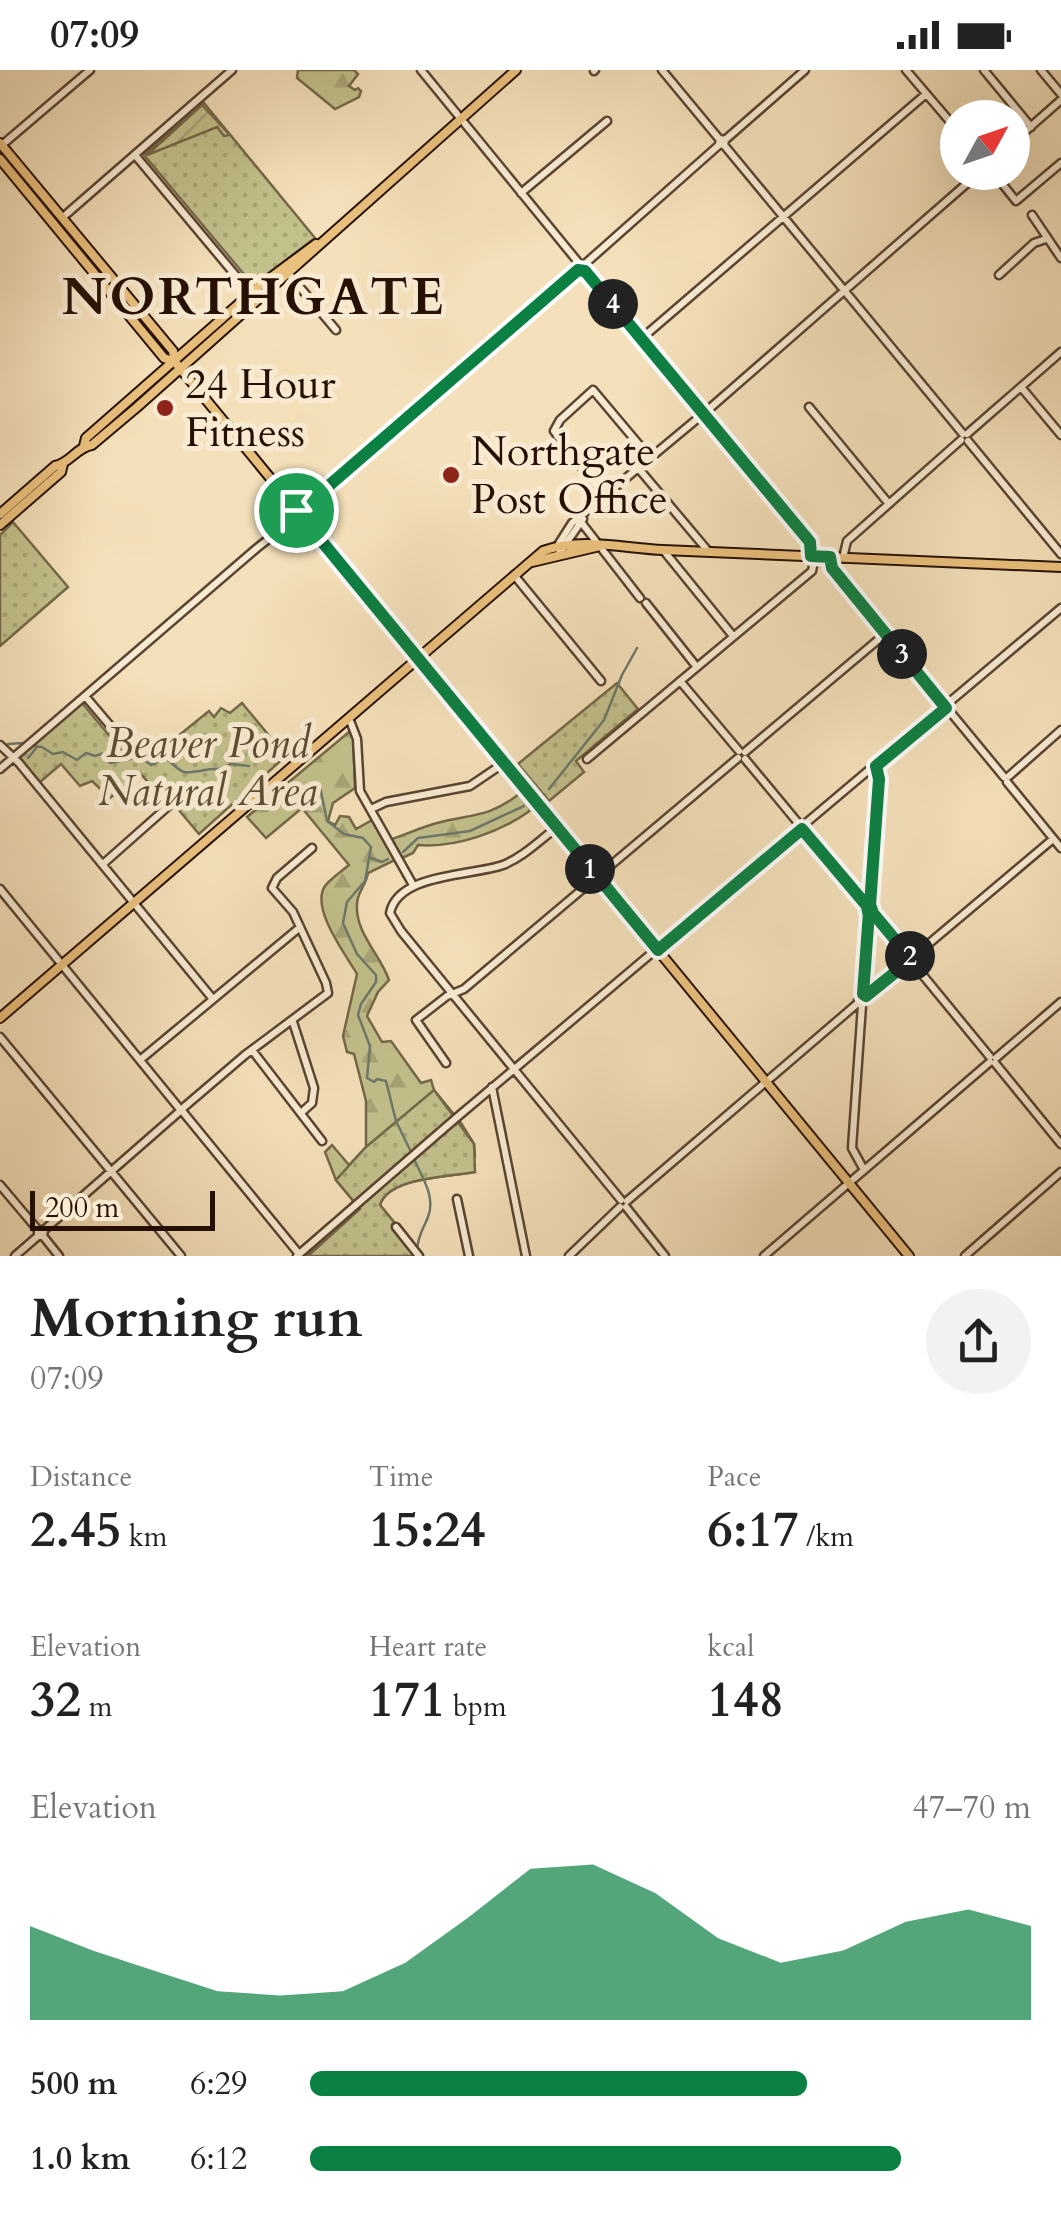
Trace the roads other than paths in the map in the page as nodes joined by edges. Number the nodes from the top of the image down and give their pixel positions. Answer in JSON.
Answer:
{"nodes":[{"id":1,"x":90,"y":70,"type":"edge"},
{"id":2,"x":232,"y":70,"type":"edge"},
{"id":3,"x":421,"y":70,"type":"edge"},
{"id":4,"x":516,"y":70,"type":"edge"},
{"id":5,"x":805,"y":70,"type":"edge"},
{"id":6,"x":906,"y":70,"type":"edge"},
{"id":7,"x":984,"y":70,"type":"edge"},
{"id":8,"x":1042,"y":70,"type":"edge"},
{"id":9,"x":668,"y":72,"type":"edge"},
{"id":10,"x":926,"y":94,"type":"junction"},
{"id":11,"x":1061,"y":97,"type":"edge"},
{"id":12,"x":940,"y":110,"type":"edge"},
{"id":13,"x":461,"y":118,"type":"junction"},
{"id":14,"x":607,"y":121,"type":"dead end"},
{"id":15,"x":1031,"y":127,"type":"joint"},
{"id":16,"x":722,"y":142,"type":"junction"},
{"id":17,"x":1,"y":144,"type":"edge"},
{"id":18,"x":135,"y":155,"type":"junction"},
{"id":19,"x":0,"y":159,"type":"edge"},
{"id":20,"x":1061,"y":163,"type":"edge"},
{"id":21,"x":1030,"y":188,"type":"edge"},
{"id":22,"x":959,"y":190,"type":"edge"},
{"id":23,"x":1007,"y":190,"type":"edge"},
{"id":24,"x":1028,"y":190,"type":"edge"},
{"id":25,"x":521,"y":193,"type":"junction"},
{"id":26,"x":37,"y":204,"type":"junction"},
{"id":27,"x":1032,"y":215,"type":"dead end"},
{"id":28,"x":62,"y":218,"type":"junction"},
{"id":29,"x":783,"y":218,"type":"junction"},
{"id":30,"x":1046,"y":239,"type":"junction"},
{"id":31,"x":316,"y":244,"type":"junction"},
{"id":32,"x":72,"y":245,"type":"junction"},
{"id":33,"x":1061,"y":258,"type":"edge"},
{"id":34,"x":101,"y":264,"type":"junction"},
{"id":35,"x":582,"y":267,"type":"junction"},
{"id":36,"x":288,"y":273,"type":"junction"},
{"id":37,"x":999,"y":276,"type":"dead end"},
{"id":38,"x":844,"y":290,"type":"junction"},
{"id":39,"x":254,"y":298,"type":"junction"},
{"id":40,"x":336,"y":330,"type":"dead end"},
{"id":41,"x":641,"y":338,"type":"junction"},
{"id":42,"x":1061,"y":352,"type":"edge"},
{"id":43,"x":178,"y":365,"type":"junction"},
{"id":44,"x":1021,"y":387,"type":"junction"},
{"id":45,"x":809,"y":407,"type":"dead end"},
{"id":46,"x":703,"y":414,"type":"junction"},
{"id":47,"x":1061,"y":435,"type":"edge"},
{"id":48,"x":965,"y":437,"type":"junction"},
{"id":49,"x":651,"y":458,"type":"junction"},
{"id":50,"x":63,"y":464,"type":"junction"},
{"id":51,"x":638,"y":469,"type":"junction"},
{"id":52,"x":605,"y":498,"type":"junction"},
{"id":53,"x":889,"y":504,"type":"junction"},
{"id":54,"x":298,"y":512,"type":"junction"},
{"id":55,"x":588,"y":512,"type":"junction"},
{"id":56,"x":0,"y":514,"type":"edge"},
{"id":57,"x":581,"y":522,"type":"junction"},
{"id":58,"x":0,"y":525,"type":"edge"},
{"id":59,"x":600,"y":546,"type":"junction"},
{"id":60,"x":561,"y":548,"type":"junction"},
{"id":61,"x":663,"y":550,"type":"junction"},
{"id":62,"x":708,"y":552,"type":"junction"},
{"id":63,"x":1061,"y":554,"type":"edge"},
{"id":64,"x":813,"y":556,"type":"junction"},
{"id":65,"x":830,"y":557,"type":"junction"},
{"id":66,"x":844,"y":558,"type":"junction"},
{"id":67,"x":1061,"y":567,"type":"edge"},
{"id":68,"x":514,"y":575,"type":"junction"},
{"id":69,"x":1061,"y":608,"type":"edge"},
{"id":70,"x":886,"y":634,"type":"junction"},
{"id":71,"x":733,"y":636,"type":"junction"},
{"id":72,"x":418,"y":657,"type":"junction"},
{"id":73,"x":696,"y":666,"type":"junction"},
{"id":74,"x":680,"y":681,"type":"junction"},
{"id":75,"x":601,"y":682,"type":"dead end"},
{"id":76,"x":85,"y":696,"type":"junction"},
{"id":77,"x":946,"y":708,"type":"junction"},
{"id":78,"x":349,"y":716,"type":"junction"},
{"id":79,"x":1061,"y":730,"type":"edge"},
{"id":80,"x":124,"y":742,"type":"dead end"},
{"id":81,"x":0,"y":745,"type":"edge"},
{"id":82,"x":742,"y":755,"type":"junction"},
{"id":83,"x":12,"y":758,"type":"junction"},
{"id":84,"x":586,"y":759,"type":"dead end"},
{"id":85,"x":504,"y":764,"type":"junction"},
{"id":86,"x":876,"y":766,"type":"junction"},
{"id":87,"x":0,"y":769,"type":"edge"},
{"id":88,"x":1006,"y":778,"type":"junction"},
{"id":89,"x":173,"y":802,"type":"dead end"},
{"id":90,"x":371,"y":809,"type":"junction"},
{"id":91,"x":556,"y":828,"type":"junction"},
{"id":92,"x":802,"y":829,"type":"junction"},
{"id":93,"x":1054,"y":839,"type":"junction"},
{"id":94,"x":312,"y":848,"type":"dead end"},
{"id":95,"x":1061,"y":848,"type":"edge"},
{"id":96,"x":103,"y":864,"type":"junction"},
{"id":97,"x":597,"y":878,"type":"junction"},
{"id":98,"x":414,"y":885,"type":"junction"},
{"id":99,"x":0,"y":889,"type":"edge"},
{"id":100,"x":132,"y":902,"type":"junction"},
{"id":101,"x":869,"y":909,"type":"junction"},
{"id":102,"x":298,"y":928,"type":"junction"},
{"id":103,"x":658,"y":950,"type":"junction"},
{"id":104,"x":910,"y":959,"type":"junction"},
{"id":105,"x":62,"y":964,"type":"junction"},
{"id":106,"x":452,"y":995,"type":"junction"},
{"id":107,"x":864,"y":995,"type":"junction"},
{"id":108,"x":212,"y":998,"type":"junction"},
{"id":109,"x":1061,"y":1002,"type":"edge"},
{"id":110,"x":860,"y":1004,"type":"junction"},
{"id":111,"x":0,"y":1018,"type":"edge"},
{"id":112,"x":293,"y":1022,"type":"junction"},
{"id":113,"x":0,"y":1037,"type":"edge"},
{"id":114,"x":252,"y":1050,"type":"junction"},
{"id":115,"x":140,"y":1060,"type":"junction"},
{"id":116,"x":993,"y":1060,"type":"junction"},
{"id":117,"x":446,"y":1063,"type":"dead end"},
{"id":118,"x":513,"y":1070,"type":"junction"},
{"id":119,"x":766,"y":1082,"type":"junction"},
{"id":120,"x":492,"y":1088,"type":"junction"},
{"id":121,"x":181,"y":1110,"type":"junction"},
{"id":122,"x":302,"y":1112,"type":"junction"},
{"id":123,"x":322,"y":1141,"type":"dead end"},
{"id":124,"x":1061,"y":1144,"type":"edge"},
{"id":125,"x":864,"y":1170,"type":"junction"},
{"id":126,"x":111,"y":1171,"type":"junction"},
{"id":127,"x":1061,"y":1172,"type":"edge"},
{"id":128,"x":850,"y":1183,"type":"junction"},
{"id":129,"x":0,"y":1184,"type":"edge"},
{"id":130,"x":458,"y":1200,"type":"dead end"},
{"id":131,"x":624,"y":1204,"type":"junction"},
{"id":132,"x":396,"y":1227,"type":"dead end"},
{"id":133,"x":41,"y":1233,"type":"junction"},
{"id":134,"x":298,"y":1255,"type":"edge"},
{"id":135,"x":15,"y":1256,"type":"edge"},
{"id":136,"x":60,"y":1256,"type":"edge"},
{"id":137,"x":181,"y":1256,"type":"edge"},
{"id":138,"x":419,"y":1256,"type":"edge"},
{"id":139,"x":469,"y":1256,"type":"edge"},
{"id":140,"x":526,"y":1256,"type":"edge"},
{"id":141,"x":569,"y":1256,"type":"edge"},
{"id":142,"x":665,"y":1256,"type":"edge"},
{"id":143,"x":764,"y":1256,"type":"edge"},
{"id":144,"x":909,"y":1256,"type":"edge"},
{"id":145,"x":965,"y":1256,"type":"edge"}],
"edges":[{"from":1,"to":17,"type":"street"},
{"from":2,"to":18,"type":"street"},
{"from":3,"to":13,"type":"street"},
{"from":4,"to":13,"type":"main road"},
{"from":5,"to":16,"type":"street"},
{"from":6,"to":10,"type":"street"},
{"from":7,"to":15,"type":"street"},
{"from":8,"to":11,"type":"street"},
{"from":9,"to":16,"type":"street"},
{"from":10,"to":12,"type":"street"},
{"from":10,"to":29,"type":"street"},
{"from":11,"to":15,"type":"street"},
{"from":13,"to":25,"type":"street"},
{"from":13,"to":31,"type":"main road"},
{"from":14,"to":25,"type":"street"},
{"from":16,"to":29,"type":"street"},
{"from":16,"to":35,"type":"street"},
{"from":17,"to":28,"type":"main road"},
{"from":18,"to":28,"type":"street"},
{"from":18,"to":39,"type":"street"},
{"from":19,"to":26,"type":"main road"},
{"from":20,"to":21,"type":"street"},
{"from":22,"to":38,"type":"street"},
{"from":23,"to":24,"type":"street"},
{"from":25,"to":35,"type":"street"},
{"from":26,"to":28,"type":"main road"},
{"from":26,"to":32,"type":"main road"},
{"from":27,"to":30,"type":"street"},
{"from":28,"to":34,"type":"main road"},
{"from":29,"to":38,"type":"street"},
{"from":29,"to":41,"type":"street"},
{"from":30,"to":33,"type":"street"},
{"from":30,"to":37,"type":"street"},
{"from":31,"to":36,"type":"main road"},
{"from":31,"to":39,"type":"main road"},
{"from":32,"to":34,"type":"main road"},
{"from":32,"to":43,"type":"main road"},
{"from":34,"to":43,"type":"main road"},
{"from":35,"to":41,"type":"street"},
{"from":35,"to":54,"type":"street"},
{"from":36,"to":39,"type":"main road"},
{"from":36,"to":40,"type":"street"},
{"from":38,"to":46,"type":"street"},
{"from":38,"to":48,"type":"street"},
{"from":39,"to":43,"type":"main road"},
{"from":41,"to":46,"type":"street"},
{"from":42,"to":44,"type":"street"},
{"from":43,"to":50,"type":"main road"},
{"from":43,"to":54,"type":"main road"},
{"from":44,"to":47,"type":"street"},
{"from":44,"to":48,"type":"street"},
{"from":45,"to":53,"type":"street"},
{"from":46,"to":49,"type":"street"},
{"from":46,"to":64,"type":"street"},
{"from":48,"to":53,"type":"street"},
{"from":48,"to":63,"type":"street"},
{"from":49,"to":51,"type":"street"},
{"from":49,"to":52,"type":"street"},
{"from":50,"to":56,"type":"main road"},
{"from":50,"to":58,"type":"main road"},
{"from":51,"to":52,"type":"street"},
{"from":51,"to":62,"type":"street"},
{"from":52,"to":55,"type":"street"},
{"from":53,"to":66,"type":"street"},
{"from":54,"to":72,"type":"main road"},
{"from":54,"to":76,"type":"street"},
{"from":55,"to":57,"type":"street"},
{"from":55,"to":60,"type":"street"},
{"from":57,"to":59,"type":"street"},
{"from":57,"to":60,"type":"street"},
{"from":59,"to":60,"type":"main road"},
{"from":59,"to":60,"type":"main road"},
{"from":59,"to":61,"type":"main road"},
{"from":59,"to":73,"type":"street"},
{"from":60,"to":68,"type":"main road"},
{"from":61,"to":62,"type":"main road"},
{"from":61,"to":71,"type":"street"},
{"from":62,"to":64,"type":"main road"},
{"from":64,"to":65,"type":"main road"},
{"from":64,"to":71,"type":"street"},
{"from":65,"to":66,"type":"main road"},
{"from":65,"to":70,"type":"street"},
{"from":66,"to":67,"type":"main road"},
{"from":68,"to":72,"type":"main road"},
{"from":68,"to":75,"type":"street"},
{"from":69,"to":77,"type":"street"},
{"from":70,"to":77,"type":"street"},
{"from":70,"to":82,"type":"street"},
{"from":71,"to":73,"type":"street"},
{"from":72,"to":78,"type":"main road"},
{"from":72,"to":85,"type":"main road"},
{"from":73,"to":74,"type":"street"},
{"from":74,"to":82,"type":"street"},
{"from":74,"to":84,"type":"street"},
{"from":76,"to":80,"type":"street"},
{"from":76,"to":83,"type":"street"},
{"from":77,"to":86,"type":"street"},
{"from":77,"to":88,"type":"street"},
{"from":78,"to":90,"type":"street"},
{"from":78,"to":100,"type":"main road"},
{"from":79,"to":88,"type":"street"},
{"from":81,"to":83,"type":"street"},
{"from":82,"to":92,"type":"street"},
{"from":82,"to":97,"type":"street"},
{"from":83,"to":87,"type":"street"},
{"from":83,"to":96,"type":"street"},
{"from":85,"to":90,"type":"street"},
{"from":85,"to":91,"type":"main road"},
{"from":86,"to":92,"type":"street"},
{"from":86,"to":101,"type":"street"},
{"from":88,"to":93,"type":"street"},
{"from":89,"to":96,"type":"street"},
{"from":90,"to":98,"type":"street"},
{"from":91,"to":97,"type":"main road"},
{"from":91,"to":98,"type":"street"},
{"from":92,"to":101,"type":"street"},
{"from":92,"to":103,"type":"street"},
{"from":93,"to":95,"type":"street"},
{"from":93,"to":104,"type":"street"},
{"from":94,"to":102,"type":"street"},
{"from":96,"to":100,"type":"street"},
{"from":97,"to":103,"type":"main road"},
{"from":97,"to":106,"type":"street"},
{"from":98,"to":106,"type":"street"},
{"from":99,"to":105,"type":"street"},
{"from":100,"to":105,"type":"main road"},
{"from":100,"to":108,"type":"street"},
{"from":101,"to":104,"type":"street"},
{"from":101,"to":107,"type":"street"},
{"from":102,"to":108,"type":"street"},
{"from":102,"to":112,"type":"street"},
{"from":103,"to":118,"type":"street"},
{"from":103,"to":119,"type":"main road"},
{"from":104,"to":107,"type":"street"},
{"from":104,"to":116,"type":"street"},
{"from":105,"to":111,"type":"main road"},
{"from":105,"to":115,"type":"street"},
{"from":106,"to":117,"type":"street"},
{"from":106,"to":118,"type":"street"},
{"from":107,"to":110,"type":"street"},
{"from":108,"to":115,"type":"street"},
{"from":109,"to":116,"type":"street"},
{"from":110,"to":119,"type":"street"},
{"from":110,"to":125,"type":"street"},
{"from":112,"to":114,"type":"street"},
{"from":112,"to":122,"type":"street"},
{"from":113,"to":126,"type":"street"},
{"from":114,"to":121,"type":"street"},
{"from":114,"to":122,"type":"street"},
{"from":115,"to":121,"type":"street"},
{"from":116,"to":124,"type":"street"},
{"from":116,"to":125,"type":"street"},
{"from":118,"to":120,"type":"street"},
{"from":118,"to":131,"type":"street"},
{"from":119,"to":128,"type":"main road"},
{"from":119,"to":131,"type":"street"},
{"from":120,"to":134,"type":"street"},
{"from":120,"to":140,"type":"street"},
{"from":121,"to":126,"type":"street"},
{"from":121,"to":134,"type":"street"},
{"from":122,"to":123,"type":"street"},
{"from":125,"to":128,"type":"street"},
{"from":126,"to":133,"type":"street"},
{"from":126,"to":137,"type":"street"},
{"from":127,"to":145,"type":"street"},
{"from":128,"to":143,"type":"street"},
{"from":128,"to":144,"type":"main road"},
{"from":129,"to":133,"type":"street"},
{"from":130,"to":139,"type":"street"},
{"from":131,"to":141,"type":"street"},
{"from":131,"to":142,"type":"street"},
{"from":132,"to":138,"type":"street"},
{"from":133,"to":135,"type":"street"},
{"from":133,"to":136,"type":"street"}]}
